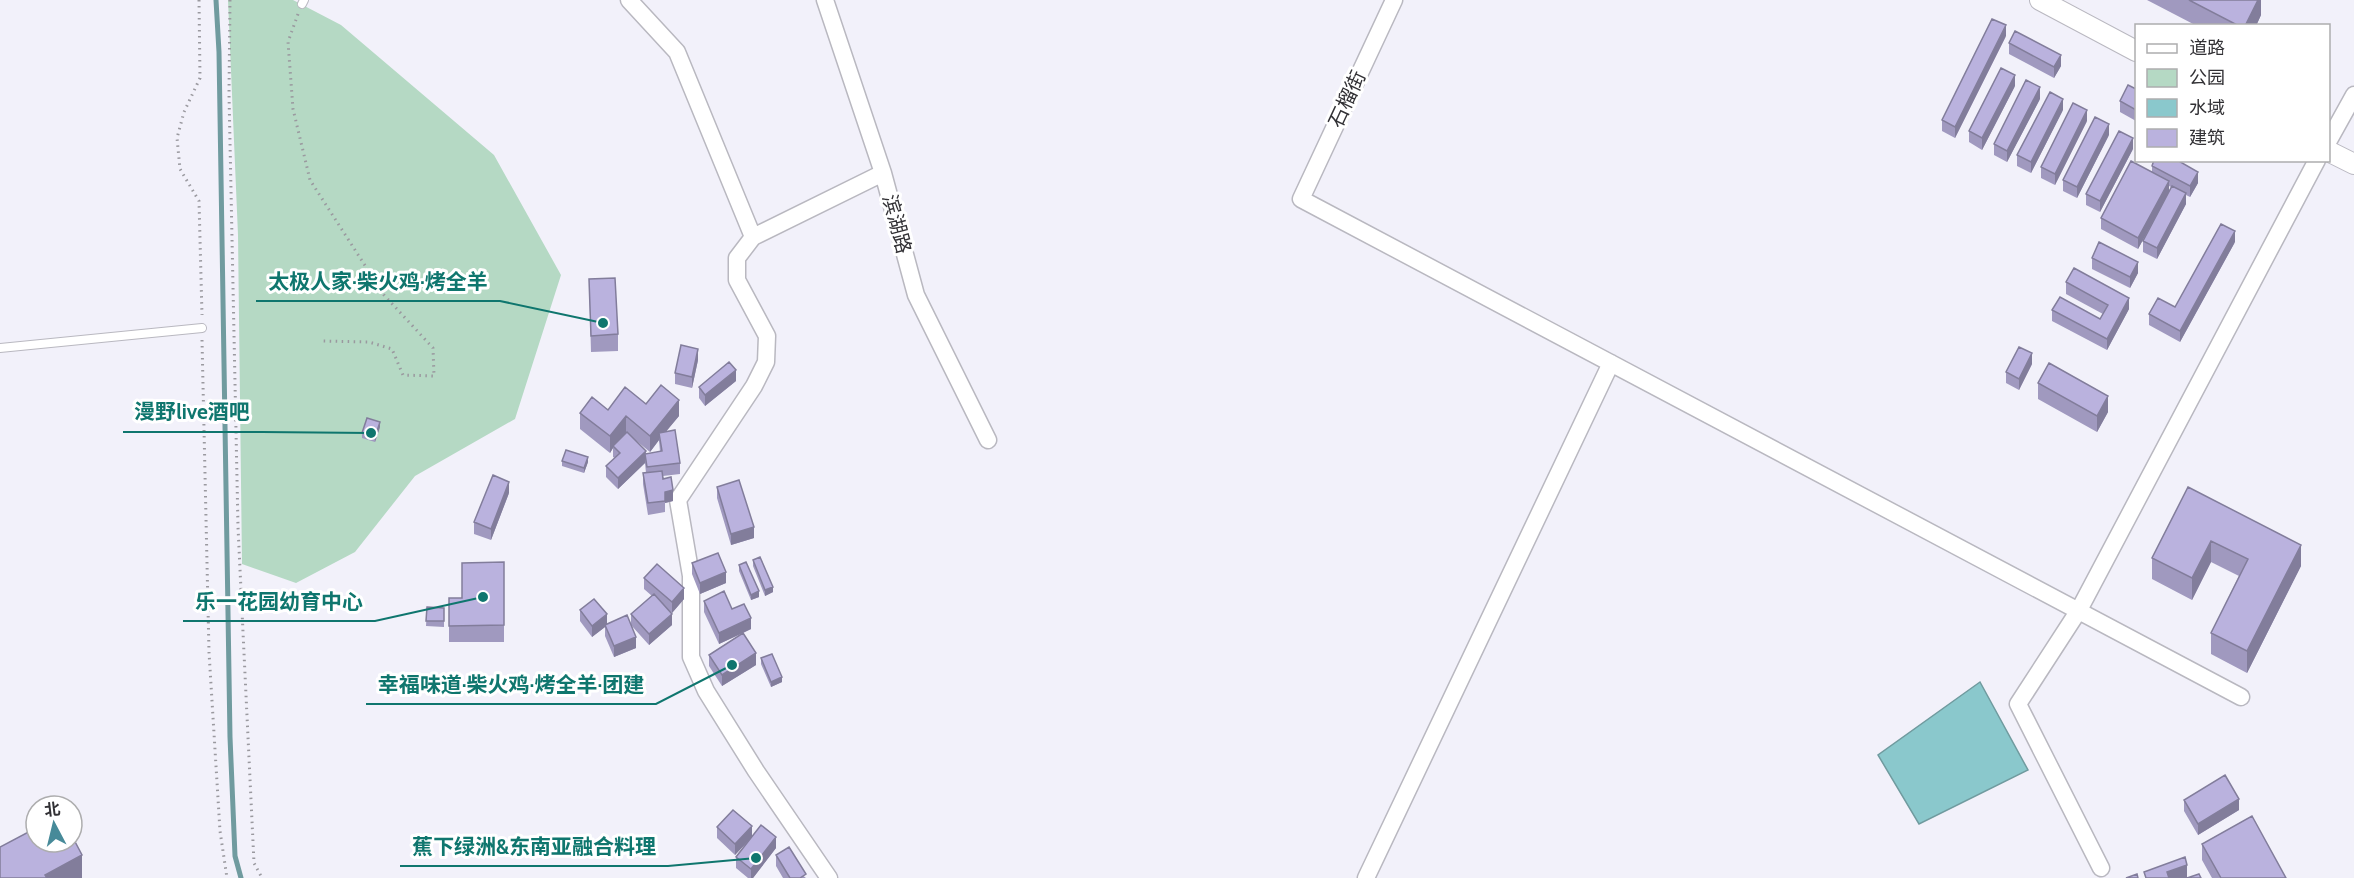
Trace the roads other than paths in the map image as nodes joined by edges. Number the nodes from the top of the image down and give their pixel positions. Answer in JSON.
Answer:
{"nodes":[{"id":1,"x":629,"y":0,"type":"edge"},
{"id":2,"x":825,"y":0,"type":"edge"},
{"id":3,"x":1394,"y":0,"type":"edge"},
{"id":4,"x":2040,"y":0,"type":"edge"},
{"id":5,"x":2135,"y":50,"type":"edge"},
{"id":6,"x":2354,"y":95,"type":"edge"},
{"id":7,"x":2330,"y":138,"type":"edge"},
{"id":8,"x":2330,"y":152,"type":"edge"},
{"id":9,"x":2316,"y":162,"type":"edge"},
{"id":10,"x":2354,"y":164,"type":"edge"},
{"id":11,"x":883,"y":172,"type":"junction"},
{"id":12,"x":753,"y":237,"type":"junction"},
{"id":13,"x":202,"y":328,"type":"road end"},
{"id":14,"x":0,"y":348,"type":"edge"},
{"id":15,"x":1611,"y":363,"type":"junction"},
{"id":16,"x":988,"y":440,"type":"dead end"},
{"id":17,"x":2079,"y":610,"type":"junction"},
{"id":18,"x":2241,"y":697,"type":"dead end"},
{"id":19,"x":2101,"y":868,"type":"dead end"},
{"id":20,"x":829,"y":878,"type":"edge"},
{"id":21,"x":1366,"y":878,"type":"edge"}],
"edges":[{"from":1,"to":12,"type":"street"},
{"from":2,"to":11,"type":"street","name":"滨湖路"},
{"from":3,"to":15,"type":"street","name":"石榴街"},
{"from":4,"to":5,"type":"street"},
{"from":6,"to":7,"type":"street"},
{"from":8,"to":10,"type":"street"},
{"from":9,"to":17,"type":"street"},
{"from":11,"to":12,"type":"street"},
{"from":11,"to":16,"type":"street","name":"滨湖路"},
{"from":12,"to":20,"type":"street"},
{"from":13,"to":14,"type":"lane"},
{"from":15,"to":17,"type":"street"},
{"from":15,"to":21,"type":"street"},
{"from":17,"to":18,"type":"street"},
{"from":17,"to":19,"type":"street"}]}
